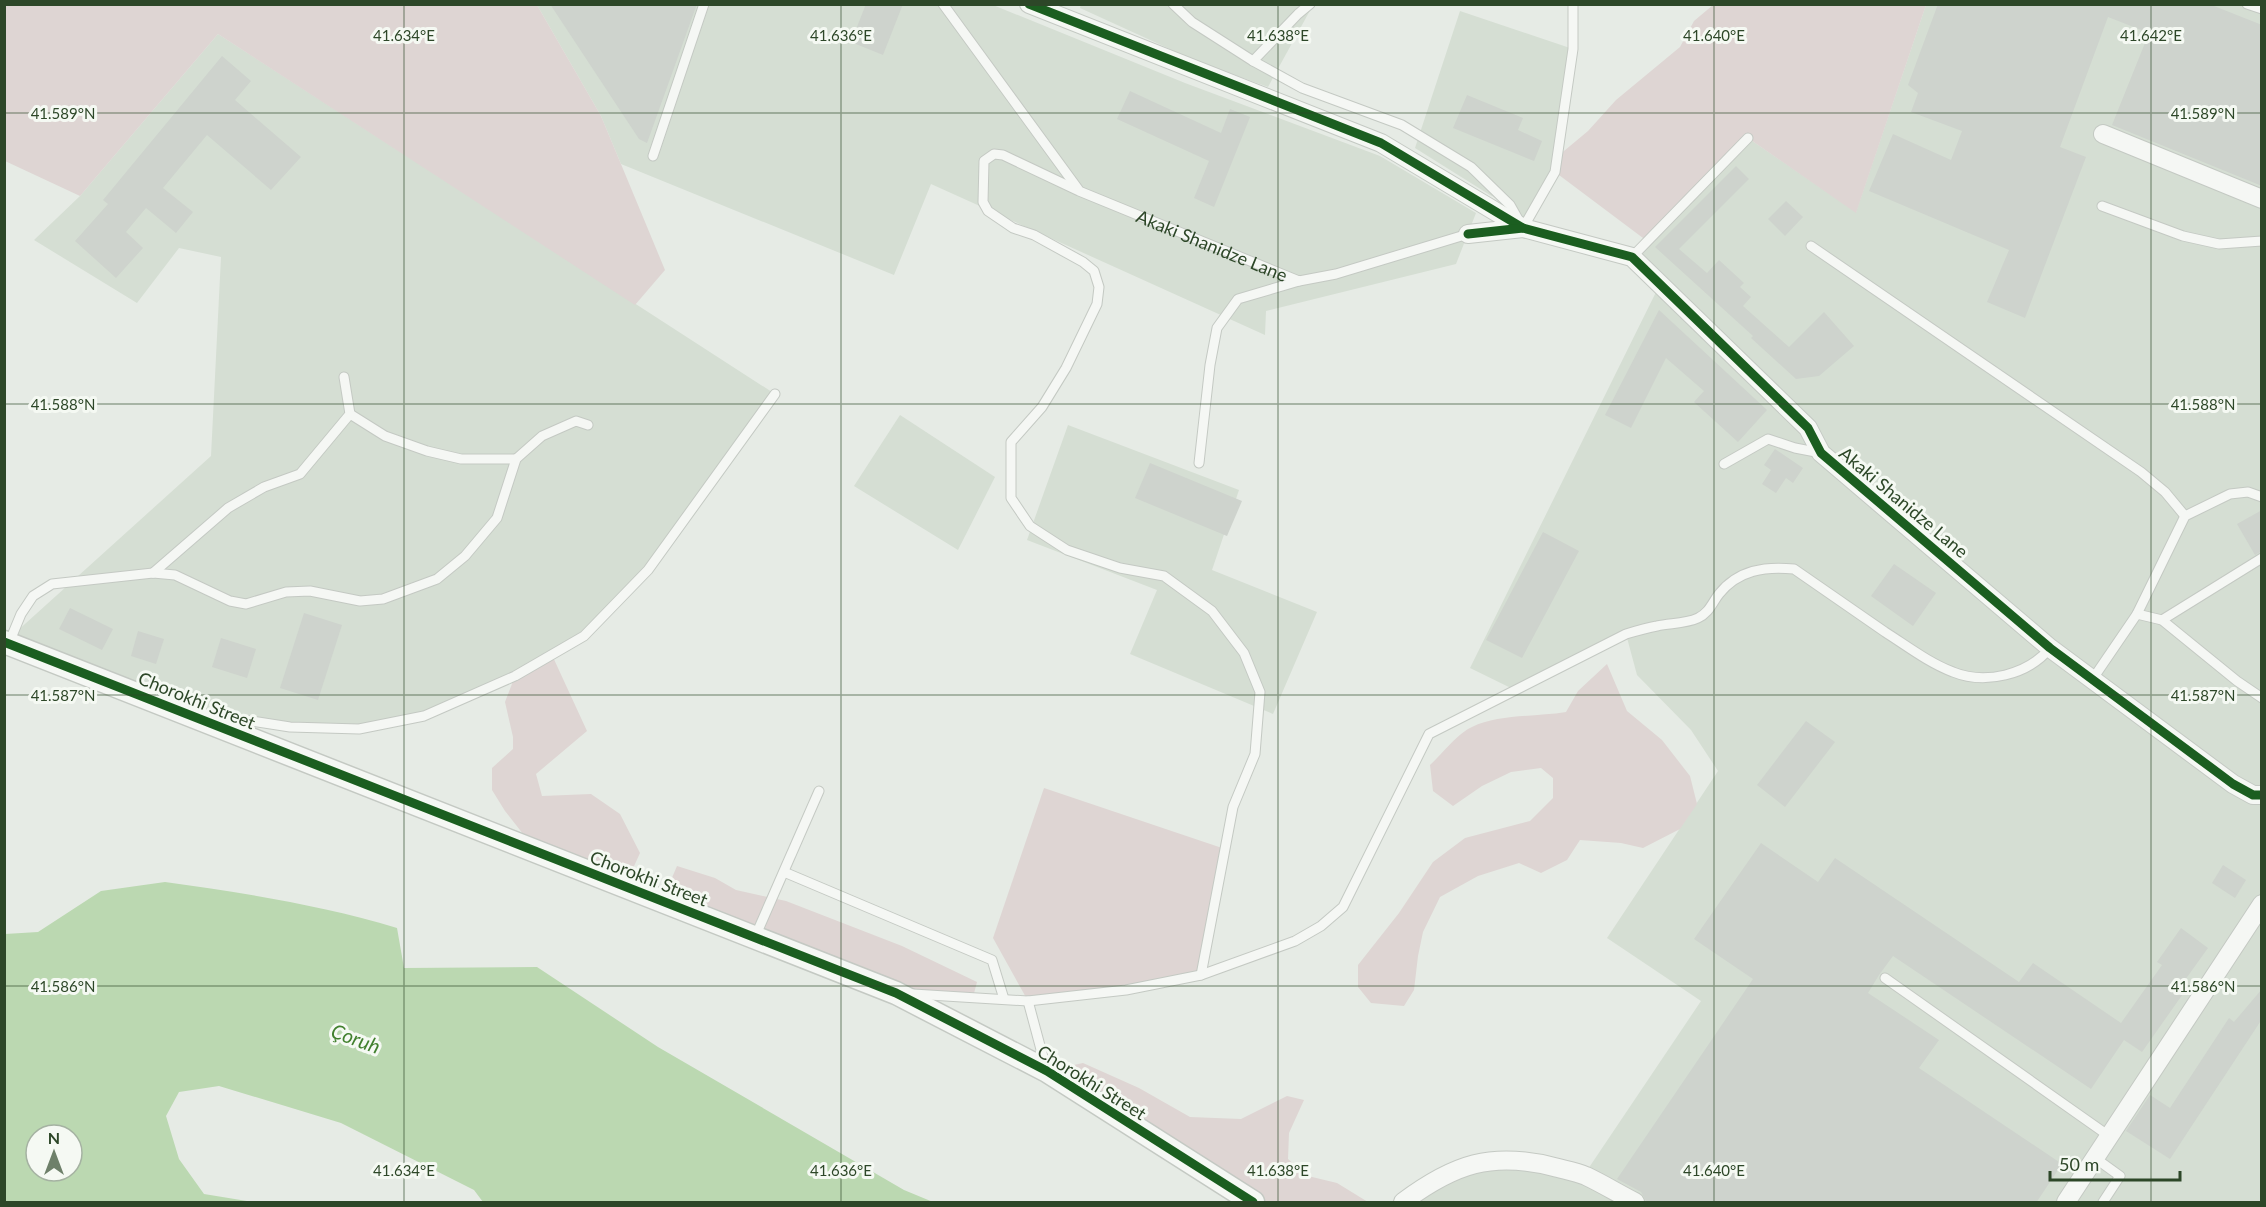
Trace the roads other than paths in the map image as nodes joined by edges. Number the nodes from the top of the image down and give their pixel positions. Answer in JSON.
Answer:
{"nodes":[{"id":1,"x":705,"y":4,"type":"edge"},
{"id":2,"x":943,"y":4,"type":"edge"},
{"id":3,"x":1029,"y":4,"type":"edge"},
{"id":4,"x":1173,"y":4,"type":"edge"},
{"id":5,"x":1310,"y":4,"type":"edge"},
{"id":6,"x":1573,"y":4,"type":"edge"},
{"id":7,"x":2247,"y":4,"type":"edge"},
{"id":8,"x":2262,"y":9,"type":"edge"},
{"id":9,"x":1253,"y":61,"type":"junction"},
{"id":10,"x":2103,"y":134,"type":"dead end"},
{"id":11,"x":1748,"y":138,"type":"dead end"},
{"id":12,"x":653,"y":156,"type":"dead end"},
{"id":13,"x":1079,"y":191,"type":"junction"},
{"id":14,"x":2262,"y":199,"type":"edge"},
{"id":15,"x":2102,"y":206,"type":"dead end"},
{"id":16,"x":1523,"y":228,"type":"junction"},
{"id":17,"x":1468,"y":234,"type":"joint"},
{"id":18,"x":2262,"y":241,"type":"edge"},
{"id":19,"x":1811,"y":246,"type":"dead end"},
{"id":20,"x":1632,"y":257,"type":"junction"},
{"id":21,"x":1299,"y":281,"type":"junction"},
{"id":22,"x":344,"y":377,"type":"dead end"},
{"id":23,"x":775,"y":394,"type":"dead end"},
{"id":24,"x":350,"y":414,"type":"junction"},
{"id":25,"x":588,"y":425,"type":"dead end"},
{"id":26,"x":1821,"y":453,"type":"junction"},
{"id":27,"x":516,"y":459,"type":"junction"},
{"id":28,"x":1199,"y":463,"type":"dead end"},
{"id":29,"x":1724,"y":464,"type":"dead end"},
{"id":30,"x":2262,"y":497,"type":"edge"},
{"id":31,"x":2185,"y":516,"type":"junction"},
{"id":32,"x":2262,"y":558,"type":"edge"},
{"id":33,"x":153,"y":573,"type":"junction"},
{"id":34,"x":2137,"y":614,"type":"junction"},
{"id":35,"x":2163,"y":620,"type":"junction"},
{"id":36,"x":7,"y":642,"type":"edge"},
{"id":37,"x":2050,"y":648,"type":"junction"},
{"id":38,"x":2092,"y":680,"type":"junction"},
{"id":39,"x":2262,"y":698,"type":"edge"},
{"id":40,"x":176,"y":709,"type":"junction"},
{"id":41,"x":819,"y":791,"type":"dead end"},
{"id":42,"x":2262,"y":795,"type":"edge"},
{"id":43,"x":784,"y":872,"type":"junction"},
{"id":44,"x":2262,"y":904,"type":"edge"},
{"id":45,"x":755,"y":938,"type":"junction"},
{"id":46,"x":1201,"y":975,"type":"junction"},
{"id":47,"x":1885,"y":978,"type":"dead end"},
{"id":48,"x":896,"y":993,"type":"junction"},
{"id":49,"x":1004,"y":999,"type":"junction"},
{"id":50,"x":1028,"y":1001,"type":"junction"},
{"id":51,"x":1047,"y":1071,"type":"junction"},
{"id":52,"x":2109,"y":1136,"type":"junction"},
{"id":53,"x":2095,"y":1158,"type":"junction"},
{"id":54,"x":1635,"y":1202,"type":"edge"},
{"id":55,"x":1253,"y":1203,"type":"edge"},
{"id":56,"x":1403,"y":1203,"type":"edge"},
{"id":57,"x":2066,"y":1203,"type":"edge"},
{"id":58,"x":2103,"y":1203,"type":"edge"}],
"edges":[{"from":1,"to":12,"type":"lane"},
{"from":2,"to":13,"type":"lane"},
{"from":3,"to":16,"type":"street"},
{"from":4,"to":9,"type":"lane"},
{"from":5,"to":9,"type":"lane"},
{"from":6,"to":16,"type":"lane"},
{"from":7,"to":8,"type":"lane"},
{"from":9,"to":16,"type":"lane"},
{"from":10,"to":14,"type":"street"},
{"from":11,"to":20,"type":"lane"},
{"from":13,"to":21,"type":"lane","name":"Akaki Shanidze Lane"},
{"from":13,"to":46,"type":"lane","name":"Akaki Shanidze Lane"},
{"from":15,"to":18,"type":"lane"},
{"from":16,"to":17,"type":"street","name":"Akaki Shanidze Lane"},
{"from":16,"to":20,"type":"street","name":"Akaki Shanidze Lane"},
{"from":17,"to":21,"type":"lane","name":"Akaki Shanidze Lane"},
{"from":19,"to":31,"type":"lane"},
{"from":20,"to":26,"type":"street","name":"Akaki Shanidze Lane"},
{"from":21,"to":28,"type":"lane"},
{"from":22,"to":24,"type":"lane"},
{"from":23,"to":40,"type":"lane"},
{"from":24,"to":27,"type":"lane"},
{"from":24,"to":33,"type":"lane"},
{"from":25,"to":27,"type":"lane"},
{"from":26,"to":29,"type":"lane"},
{"from":26,"to":37,"type":"street","name":"Akaki Shanidze Lane"},
{"from":27,"to":33,"type":"lane"},
{"from":30,"to":31,"type":"lane"},
{"from":31,"to":34,"type":"lane"},
{"from":32,"to":35,"type":"lane"},
{"from":33,"to":36,"type":"lane"},
{"from":34,"to":35,"type":"lane"},
{"from":34,"to":38,"type":"lane"},
{"from":35,"to":39,"type":"lane"},
{"from":36,"to":40,"type":"street","name":"Chorokhi Street"},
{"from":37,"to":38,"type":"street","name":"Akaki Shanidze Lane"},
{"from":37,"to":46,"type":"lane"},
{"from":38,"to":42,"type":"street","name":"Akaki Shanidze Lane"},
{"from":40,"to":45,"type":"street","name":"Chorokhi Street"},
{"from":41,"to":43,"type":"lane"},
{"from":43,"to":45,"type":"lane"},
{"from":43,"to":49,"type":"lane"},
{"from":44,"to":52,"type":"street"},
{"from":45,"to":48,"type":"street","name":"Chorokhi Street"},
{"from":46,"to":50,"type":"lane"},
{"from":47,"to":52,"type":"lane"},
{"from":48,"to":49,"type":"lane"},
{"from":48,"to":51,"type":"street","name":"Chorokhi Street"},
{"from":49,"to":50,"type":"lane"},
{"from":50,"to":51,"type":"lane"},
{"from":51,"to":55,"type":"street","name":"Chorokhi Street"},
{"from":52,"to":53,"type":"street"},
{"from":53,"to":57,"type":"street"},
{"from":53,"to":58,"type":"lane"},
{"from":54,"to":56,"type":"street"}]}
